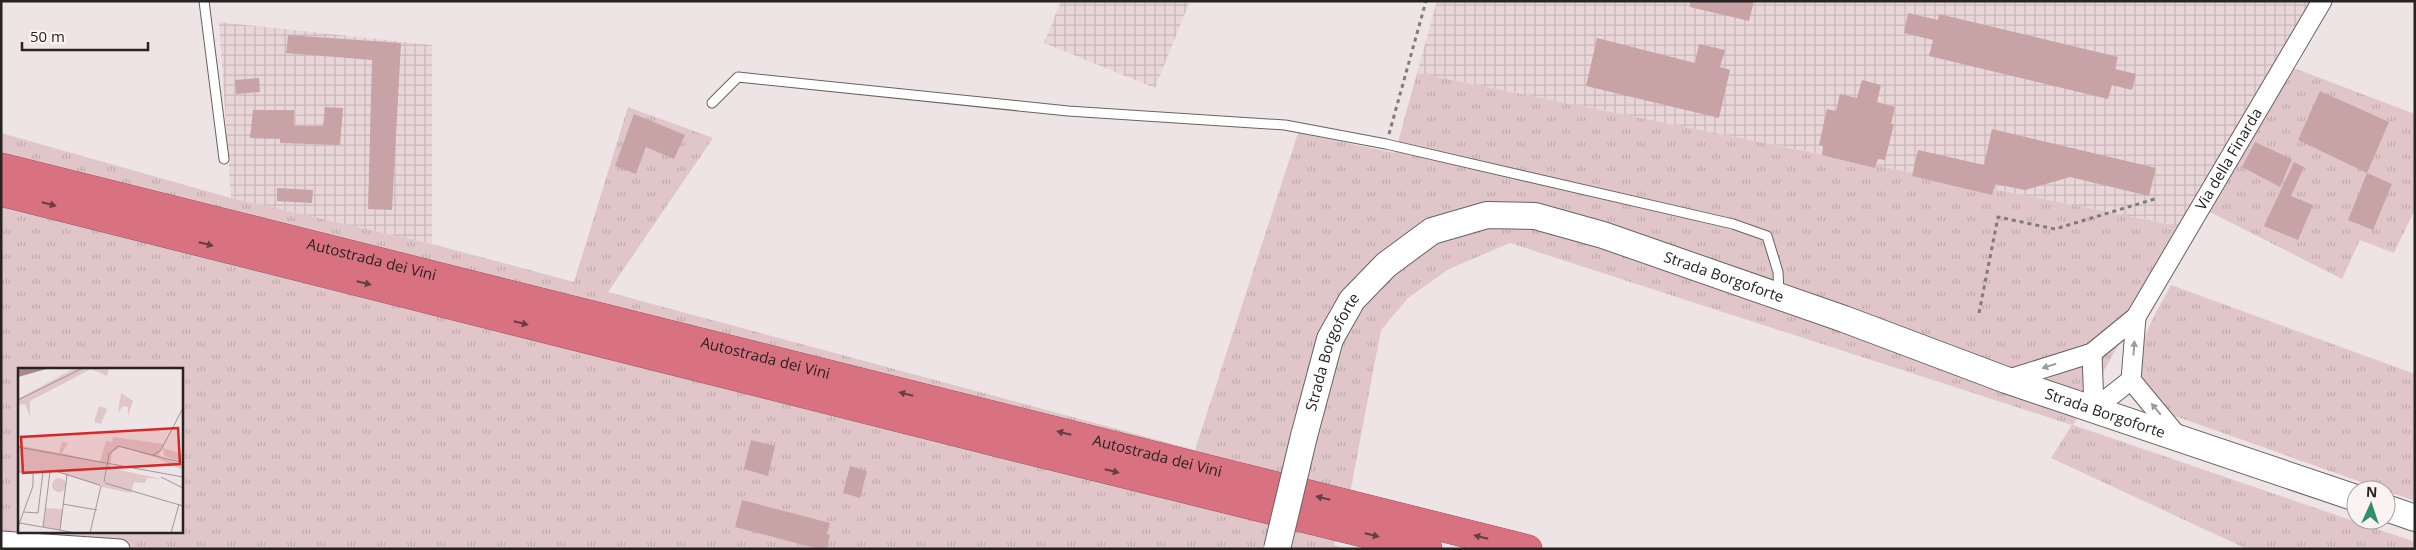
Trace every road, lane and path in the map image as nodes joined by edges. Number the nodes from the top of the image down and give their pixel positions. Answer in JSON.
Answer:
{"nodes":[{"id":1,"x":204,"y":1,"type":"edge"},
{"id":2,"x":1426,"y":1,"type":"edge"},
{"id":3,"x":2322,"y":1,"type":"edge"},
{"id":4,"x":712,"y":103,"type":"dead end"},
{"id":5,"x":1386,"y":144,"type":"junction"},
{"id":6,"x":224,"y":159,"type":"dead end"},
{"id":7,"x":1,"y":167,"type":"edge"},
{"id":8,"x":1,"y":192,"type":"edge"},
{"id":9,"x":2158,"y":198,"type":"dead end"},
{"id":10,"x":1779,"y":296,"type":"junction"},
{"id":11,"x":1979,"y":313,"type":"dead end"},
{"id":12,"x":2136,"y":317,"type":"junction"},
{"id":13,"x":2092,"y":353,"type":"junction"},
{"id":14,"x":2006,"y":380,"type":"junction"},
{"id":15,"x":2132,"y":380,"type":"junction"},
{"id":16,"x":2094,"y":409,"type":"junction"},
{"id":17,"x":2180,"y":438,"type":"junction"},
{"id":18,"x":2346,"y":495,"type":"edge"},
{"id":19,"x":2396,"y":511,"type":"edge"},
{"id":20,"x":2415,"y":518,"type":"edge"},
{"id":21,"x":1,"y":541,"type":"edge"},
{"id":22,"x":55,"y":547,"type":"edge"},
{"id":23,"x":120,"y":549,"type":"edge"},
{"id":24,"x":1277,"y":549,"type":"edge"},
{"id":25,"x":1428,"y":549,"type":"edge"},
{"id":26,"x":1528,"y":549,"type":"edge"}],
"edges":[{"from":1,"to":6,"type":"lane"},
{"from":2,"to":5,"type":"path"},
{"from":3,"to":12,"type":"street","name":"Via della Finarda"},
{"from":4,"to":5,"type":"lane"},
{"from":5,"to":10,"type":"lane"},
{"from":26,"to":7,"type":"highway","name":"Autostrada dei Vini","one_way":true},
{"from":8,"to":25,"type":"highway","name":"Autostrada dei Vini","one_way":true},
{"from":9,"to":11,"type":"path"},
{"from":10,"to":14,"type":"main road","name":"Strada Borgoforte"},
{"from":10,"to":24,"type":"main road","name":"Strada Borgoforte","bridge":true},
{"from":12,"to":13,"type":"street"},
{"from":15,"to":12,"type":"street","one_way":true},
{"from":13,"to":14,"type":"street","one_way":true},
{"from":13,"to":16,"type":"street"},
{"from":14,"to":16,"type":"main road","name":"Strada Borgoforte"},
{"from":15,"to":16,"type":"street"},
{"from":17,"to":15,"type":"street","one_way":true},
{"from":16,"to":17,"type":"main road","name":"Strada Borgoforte"},
{"from":17,"to":18,"type":"main road","name":"Strada Borgoforte"},
{"from":19,"to":20,"type":"main road"},
{"from":21,"to":22,"type":"street"},
{"from":22,"to":23,"type":"street"}]}
